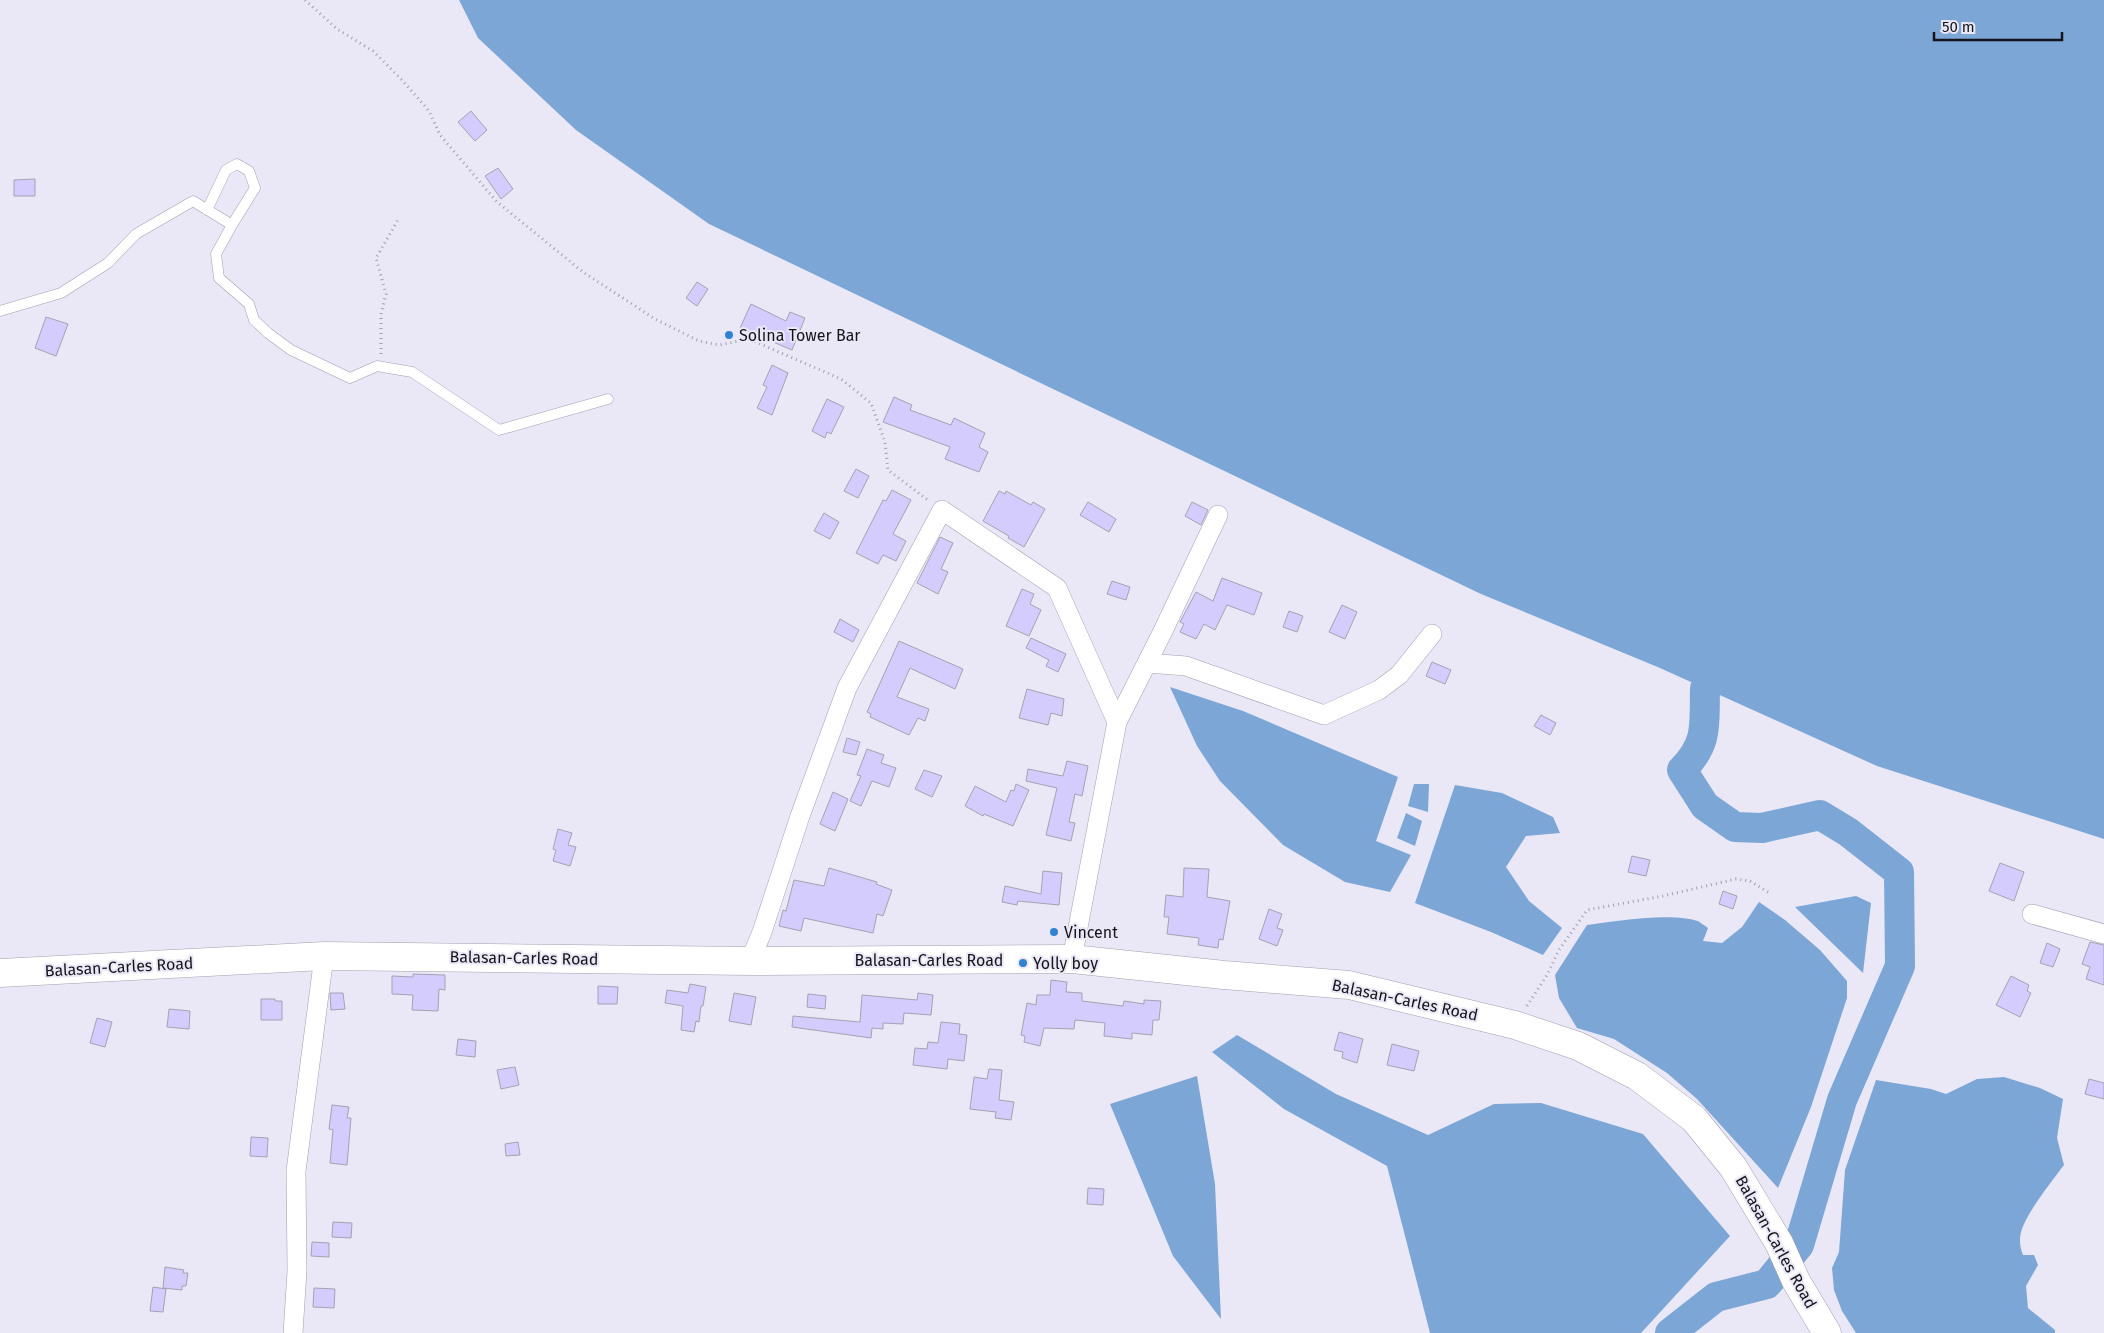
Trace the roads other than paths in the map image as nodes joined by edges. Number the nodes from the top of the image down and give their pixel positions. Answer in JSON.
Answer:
{"nodes":[{"id":1,"x":208,"y":210,"type":"junction"},
{"id":2,"x":232,"y":225,"type":"junction"},
{"id":3,"x":0,"y":311,"type":"edge"},
{"id":4,"x":608,"y":399,"type":"dead end"},
{"id":5,"x":1218,"y":515,"type":"dead end"},
{"id":6,"x":1432,"y":634,"type":"dead end"},
{"id":7,"x":1146,"y":663,"type":"junction"},
{"id":8,"x":1116,"y":722,"type":"junction"},
{"id":9,"x":2032,"y":914,"type":"dead end"},
{"id":10,"x":2104,"y":934,"type":"edge"},
{"id":11,"x":324,"y":956,"type":"junction"},
{"id":12,"x":1072,"y":959,"type":"junction"},
{"id":13,"x":750,"y":961,"type":"junction"},
{"id":14,"x":0,"y":973,"type":"edge"},
{"id":15,"x":294,"y":1333,"type":"edge"},
{"id":16,"x":1827,"y":1333,"type":"edge"}],
"edges":[{"from":1,"to":2,"type":"lane"},
{"from":1,"to":2,"type":"lane"},
{"from":1,"to":3,"type":"lane"},
{"from":2,"to":4,"type":"lane"},
{"from":5,"to":7,"type":"street"},
{"from":6,"to":7,"type":"street"},
{"from":7,"to":8,"type":"street"},
{"from":8,"to":12,"type":"street"},
{"from":8,"to":13,"type":"street"},
{"from":9,"to":10,"type":"street"},
{"from":11,"to":13,"type":"main road","name":"Balasan-Carles Road"},
{"from":11,"to":14,"type":"main road","name":"Balasan-Carles Road"},
{"from":11,"to":15,"type":"street"},
{"from":12,"to":13,"type":"main road","name":"Balasan-Carles Road"},
{"from":12,"to":16,"type":"main road","name":"Balasan-Carles Road"}]}
